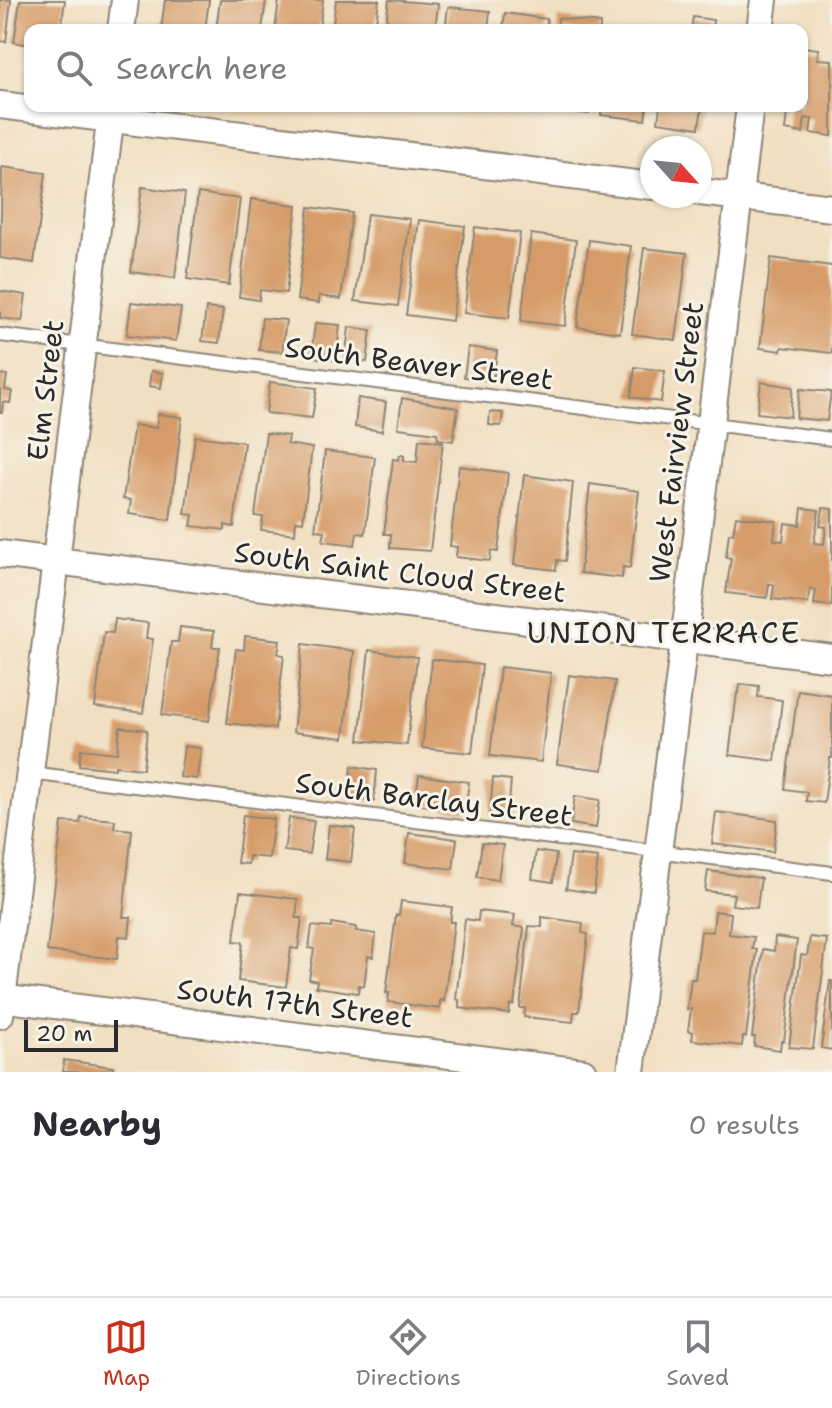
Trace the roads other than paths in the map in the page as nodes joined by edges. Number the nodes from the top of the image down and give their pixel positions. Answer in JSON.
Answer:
{"nodes":[{"id":1,"x":125,"y":0,"type":"edge"},
{"id":2,"x":764,"y":0,"type":"edge"},
{"id":3,"x":122,"y":24,"type":"edge"},
{"id":4,"x":761,"y":24,"type":"edge"},
{"id":5,"x":0,"y":105,"type":"edge"},
{"id":6,"x":24,"y":107,"type":"edge"},
{"id":7,"x":111,"y":112,"type":"edge"},
{"id":8,"x":749,"y":112,"type":"edge"},
{"id":9,"x":640,"y":184,"type":"edge"},
{"id":10,"x":712,"y":194,"type":"edge"},
{"id":11,"x":739,"y":197,"type":"junction"},
{"id":12,"x":832,"y":208,"type":"edge"},
{"id":13,"x":0,"y":335,"type":"edge"},
{"id":14,"x":82,"y":345,"type":"junction"},
{"id":15,"x":711,"y":424,"type":"junction"},
{"id":16,"x":832,"y":439,"type":"edge"},
{"id":17,"x":0,"y":554,"type":"edge"},
{"id":18,"x":56,"y":561,"type":"junction"},
{"id":19,"x":684,"y":639,"type":"junction"},
{"id":20,"x":832,"y":658,"type":"edge"},
{"id":21,"x":30,"y":773,"type":"junction"},
{"id":22,"x":658,"y":851,"type":"junction"},
{"id":23,"x":832,"y":873,"type":"edge"},
{"id":24,"x":1,"y":1004,"type":"edge"},
{"id":25,"x":583,"y":1072,"type":"edge"},
{"id":26,"x":631,"y":1072,"type":"edge"}],
"edges":[{"from":1,"to":3,"type":"street"},
{"from":2,"to":4,"type":"street"},
{"from":5,"to":6,"type":"street"},
{"from":7,"to":9,"type":"street"},
{"from":7,"to":14,"type":"street","name":"Elm Street"},
{"from":8,"to":11,"type":"street","name":"West Fairview Street"},
{"from":10,"to":11,"type":"street"},
{"from":11,"to":12,"type":"street"},
{"from":11,"to":15,"type":"street","name":"West Fairview Street"},
{"from":13,"to":14,"type":"lane","name":"South Beaver Street"},
{"from":14,"to":15,"type":"lane","name":"South Beaver Street"},
{"from":14,"to":18,"type":"street","name":"Elm Street"},
{"from":15,"to":16,"type":"lane","name":"South Beaver Street"},
{"from":15,"to":19,"type":"street","name":"West Fairview Street"},
{"from":17,"to":18,"type":"street","name":"South Saint Cloud Street"},
{"from":18,"to":19,"type":"street","name":"South Saint Cloud Street"},
{"from":18,"to":21,"type":"street","name":"Elm Street"},
{"from":19,"to":20,"type":"street","name":"South Saint Cloud Street"},
{"from":19,"to":22,"type":"street","name":"West Fairview Street"},
{"from":21,"to":22,"type":"lane","name":"South Barclay Street"},
{"from":21,"to":24,"type":"street","name":"Elm Street"},
{"from":22,"to":23,"type":"lane","name":"South Barclay Street"},
{"from":22,"to":26,"type":"street","name":"West Fairview Street"},
{"from":24,"to":25,"type":"street","name":"South 17th Street"}]}
